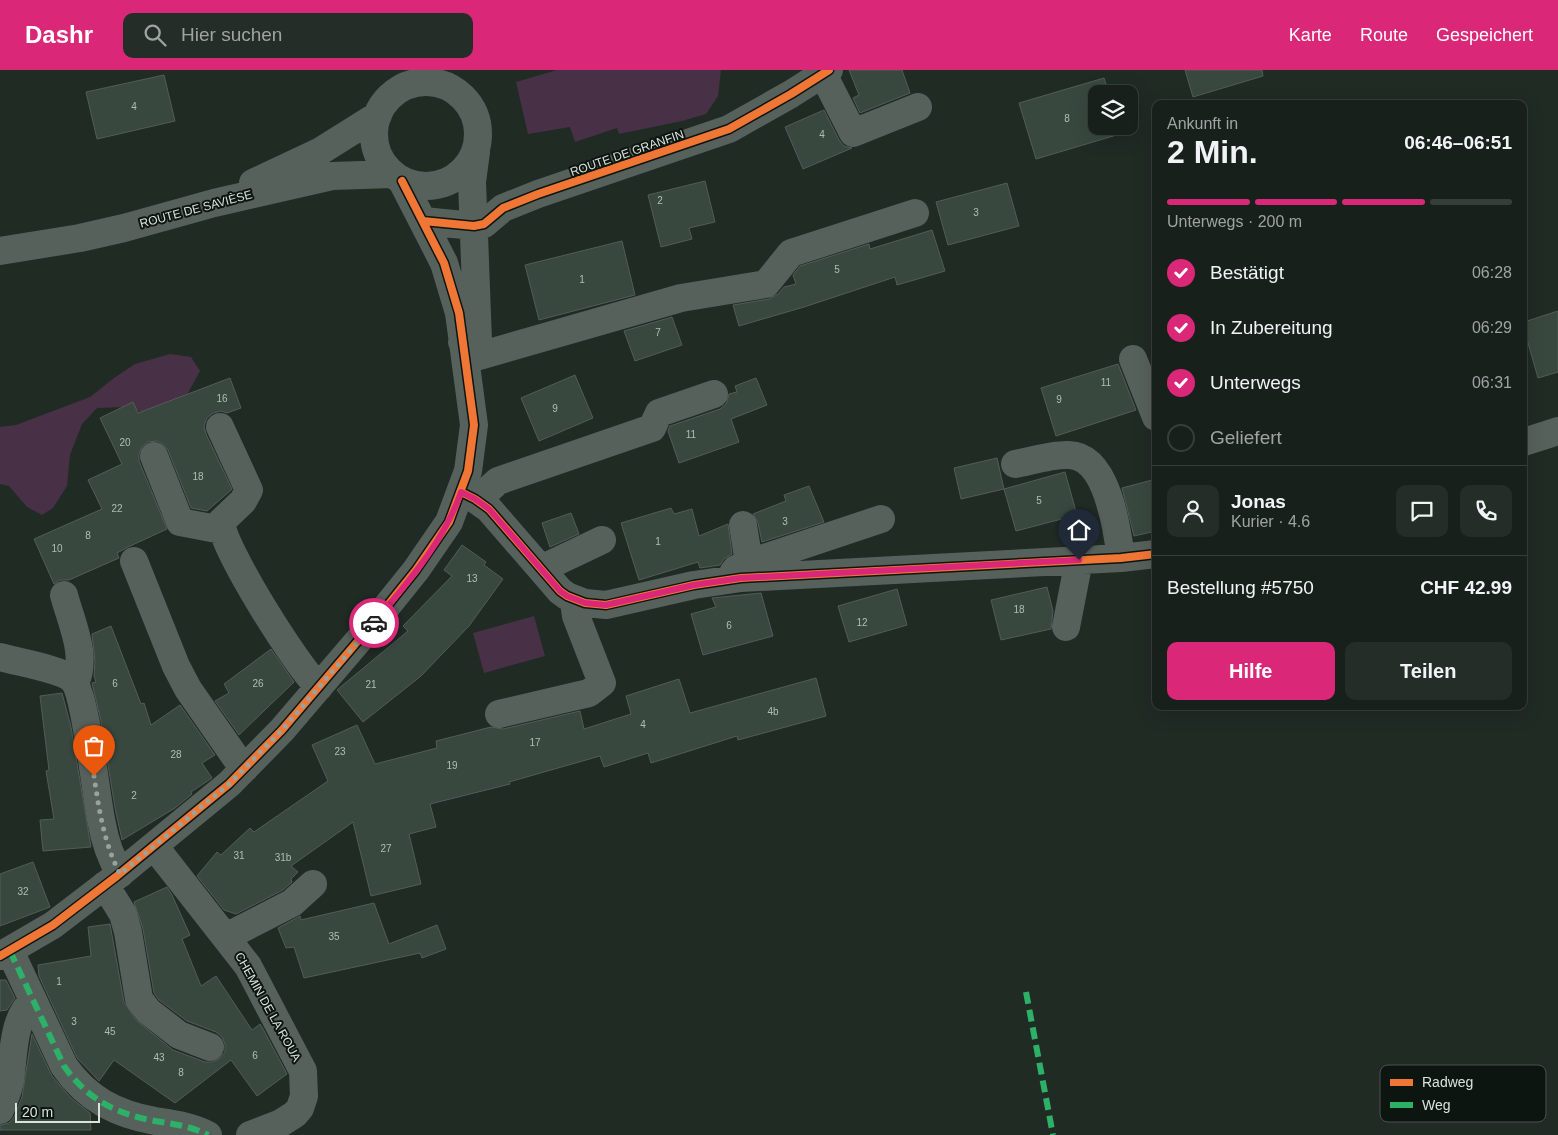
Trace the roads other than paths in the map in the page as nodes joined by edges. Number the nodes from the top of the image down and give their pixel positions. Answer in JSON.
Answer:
{"nodes":[{"id":1,"x":394,"y":70,"type":"edge"},
{"id":2,"x":826,"y":72,"type":"edge"},
{"id":3,"x":447,"y":79,"type":"edge"},
{"id":4,"x":382,"y":108,"type":"junction"},
{"id":5,"x":918,"y":108,"type":"dead end"},
{"id":6,"x":476,"y":148,"type":"junction"},
{"id":7,"x":397,"y":177,"type":"junction"},
{"id":8,"x":473,"y":199,"type":"junction"},
{"id":9,"x":214,"y":203,"type":"junction"},
{"id":10,"x":503,"y":208,"type":"junction"},
{"id":11,"x":915,"y":214,"type":"dead end"},
{"id":12,"x":424,"y":221,"type":"junction"},
{"id":13,"x":474,"y":226,"type":"junction"},
{"id":14,"x":0,"y":251,"type":"edge"},
{"id":15,"x":470,"y":349,"type":"junction"},
{"id":16,"x":1133,"y":359,"type":"dead end"},
{"id":17,"x":714,"y":394,"type":"dead end"},
{"id":18,"x":1152,"y":407,"type":"edge"},
{"id":19,"x":220,"y":427,"type":"dead end"},
{"id":20,"x":1558,"y":431,"type":"edge"},
{"id":21,"x":1527,"y":441,"type":"edge"},
{"id":22,"x":154,"y":456,"type":"dead end"},
{"id":23,"x":1015,"y":464,"type":"dead end"},
{"id":24,"x":469,"y":496,"type":"junction"},
{"id":25,"x":881,"y":519,"type":"dead end"},
{"id":26,"x":743,"y":525,"type":"dead end"},
{"id":27,"x":222,"y":530,"type":"junction"},
{"id":28,"x":602,"y":540,"type":"dead end"},
{"id":29,"x":1152,"y":554,"type":"edge"},
{"id":30,"x":1121,"y":558,"type":"junction"},
{"id":31,"x":1079,"y":560,"type":"junction"},
{"id":32,"x":134,"y":561,"type":"dead end"},
{"id":33,"x":541,"y":569,"type":"junction"},
{"id":34,"x":740,"y":571,"type":"junction"},
{"id":35,"x":64,"y":595,"type":"dead end"},
{"id":36,"x":578,"y":601,"type":"junction"},
{"id":37,"x":1066,"y":627,"type":"dead end"},
{"id":38,"x":0,"y":657,"type":"edge"},
{"id":39,"x":75,"y":683,"type":"junction"},
{"id":40,"x":319,"y":687,"type":"junction"},
{"id":41,"x":499,"y":714,"type":"dead end"},
{"id":42,"x":245,"y":768,"type":"junction"},
{"id":43,"x":154,"y":846,"type":"junction"},
{"id":44,"x":112,"y":879,"type":"junction"},
{"id":45,"x":313,"y":884,"type":"dead end"},
{"id":46,"x":226,"y":937,"type":"junction"},
{"id":47,"x":5,"y":954,"type":"edge"},
{"id":48,"x":33,"y":1001,"type":"junction"},
{"id":49,"x":210,"y":1047,"type":"dead end"},
{"id":50,"x":0,"y":1110,"type":"edge"},
{"id":51,"x":208,"y":1135,"type":"edge"},
{"id":52,"x":250,"y":1135,"type":"edge"}],
"edges":[{"from":1,"to":4,"type":"street"},
{"from":2,"to":5,"type":"street"},
{"from":2,"to":10,"type":"street","name":"ROUTE DE GRANFIN"},
{"from":3,"to":4,"type":"street"},
{"from":3,"to":6,"type":"street"},
{"from":4,"to":7,"type":"street"},
{"from":4,"to":9,"type":"street"},
{"from":6,"to":7,"type":"street"},
{"from":6,"to":8,"type":"street"},
{"from":7,"to":9,"type":"street","name":"ROUTE DE SAVIÈSE"},
{"from":7,"to":12,"type":"street"},
{"from":8,"to":10,"type":"street"},
{"from":8,"to":13,"type":"street"},
{"from":9,"to":14,"type":"street","name":"ROUTE DE SAVIÈSE"},
{"from":10,"to":13,"type":"street","name":"ROUTE DE GRANFIN"},
{"from":11,"to":15,"type":"street"},
{"from":12,"to":13,"type":"street"},
{"from":12,"to":15,"type":"street"},
{"from":13,"to":15,"type":"street"},
{"from":15,"to":24,"type":"street"},
{"from":16,"to":18,"type":"street"},
{"from":17,"to":24,"type":"street"},
{"from":19,"to":27,"type":"street"},
{"from":20,"to":21,"type":"street"},
{"from":22,"to":27,"type":"street"},
{"from":23,"to":30,"type":"street"},
{"from":24,"to":33,"type":"street"},
{"from":24,"to":40,"type":"street"},
{"from":25,"to":34,"type":"street"},
{"from":26,"to":34,"type":"street"},
{"from":27,"to":40,"type":"street"},
{"from":28,"to":33,"type":"street"},
{"from":29,"to":30,"type":"street"},
{"from":30,"to":31,"type":"street"},
{"from":31,"to":34,"type":"street"},
{"from":31,"to":37,"type":"street"},
{"from":32,"to":42,"type":"street"},
{"from":33,"to":36,"type":"street"},
{"from":34,"to":36,"type":"street"},
{"from":35,"to":39,"type":"street"},
{"from":36,"to":41,"type":"street"},
{"from":38,"to":39,"type":"street"},
{"from":39,"to":44,"type":"street"},
{"from":40,"to":42,"type":"street"},
{"from":42,"to":43,"type":"street"},
{"from":43,"to":44,"type":"street"},
{"from":43,"to":46,"type":"street","name":"CHEMIN DE LA ROUA"},
{"from":44,"to":47,"type":"street"},
{"from":44,"to":49,"type":"street"},
{"from":45,"to":46,"type":"street"},
{"from":46,"to":52,"type":"street","name":"CHEMIN DE LA ROUA"},
{"from":47,"to":48,"type":"street"},
{"from":48,"to":50,"type":"street"},
{"from":48,"to":51,"type":"street"}]}
